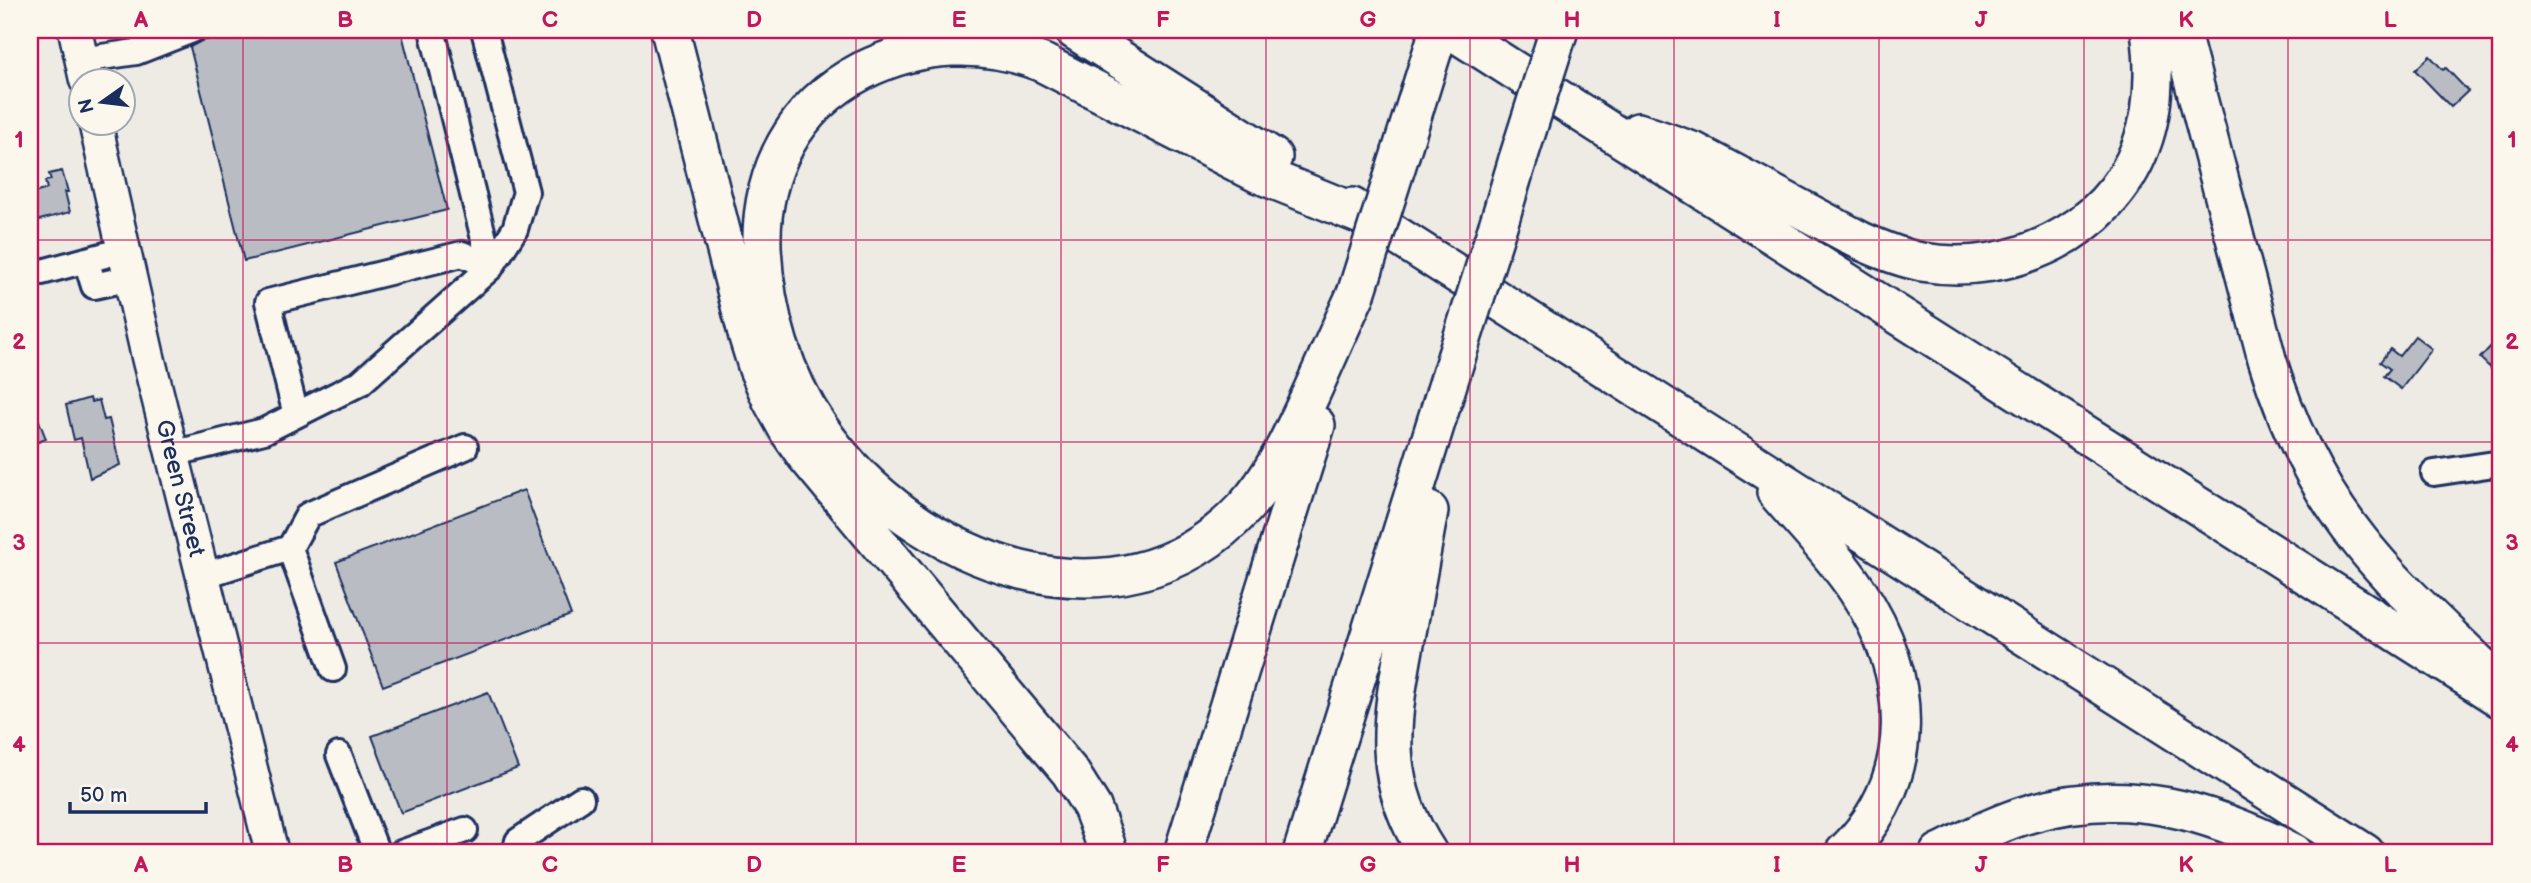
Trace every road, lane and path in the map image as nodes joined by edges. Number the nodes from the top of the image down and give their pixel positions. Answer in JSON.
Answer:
{"nodes":[{"id":1,"x":191,"y":30,"type":"edge"},
{"id":2,"x":432,"y":30,"type":"edge"},
{"id":3,"x":484,"y":30,"type":"edge"},
{"id":4,"x":670,"y":30,"type":"edge"},
{"id":5,"x":1074,"y":30,"type":"edge"},
{"id":6,"x":1439,"y":30,"type":"edge"},
{"id":7,"x":1451,"y":30,"type":"edge"},
{"id":8,"x":1559,"y":30,"type":"edge"},
{"id":9,"x":2150,"y":30,"type":"edge"},
{"id":10,"x":2180,"y":30,"type":"edge"},
{"id":11,"x":81,"y":57,"type":"edge"},
{"id":12,"x":1578,"y":111,"type":"junction"},
{"id":13,"x":98,"y":136,"type":"edge"},
{"id":14,"x":1370,"y":219,"type":"junction"},
{"id":15,"x":127,"y":264,"type":"junction"},
{"id":16,"x":491,"y":267,"type":"junction"},
{"id":17,"x":43,"y":272,"type":"dead end"},
{"id":18,"x":1356,"y":294,"type":"junction"},
{"id":19,"x":1456,"y":358,"type":"junction"},
{"id":20,"x":296,"y":415,"type":"junction"},
{"id":21,"x":465,"y":447,"type":"dead end"},
{"id":22,"x":172,"y":454,"type":"junction"},
{"id":23,"x":1747,"y":459,"type":"junction"},
{"id":24,"x":2501,"y":463,"type":"edge"},
{"id":25,"x":2434,"y":473,"type":"dead end"},
{"id":26,"x":290,"y":548,"type":"junction"},
{"id":27,"x":202,"y":576,"type":"junction"},
{"id":28,"x":333,"y":669,"type":"dead end"},
{"id":29,"x":2501,"y":687,"type":"edge"},
{"id":30,"x":2501,"y":699,"type":"edge"},
{"id":31,"x":339,"y":755,"type":"dead end"},
{"id":32,"x":581,"y":799,"type":"dead end"},
{"id":33,"x":465,"y":830,"type":"dead end"},
{"id":34,"x":272,"y":853,"type":"edge"},
{"id":35,"x":377,"y":853,"type":"edge"},
{"id":36,"x":401,"y":853,"type":"edge"},
{"id":37,"x":515,"y":853,"type":"edge"},
{"id":38,"x":1109,"y":853,"type":"edge"},
{"id":39,"x":1184,"y":853,"type":"edge"},
{"id":40,"x":1302,"y":853,"type":"edge"},
{"id":41,"x":1428,"y":853,"type":"edge"},
{"id":42,"x":1844,"y":853,"type":"edge"},
{"id":43,"x":1939,"y":853,"type":"edge"},
{"id":44,"x":2294,"y":853,"type":"edge"},
{"id":45,"x":2365,"y":853,"type":"edge"}],
"edges":[{"from":1,"to":11,"type":"street"},
{"from":2,"to":16,"type":"street"},
{"from":3,"to":16,"type":"street"},
{"from":4,"to":38,"type":"highway"},
{"from":5,"to":14,"type":"highway"},
{"from":6,"to":18,"type":"highway","bridge":true},
{"from":7,"to":12,"type":"highway"},
{"from":8,"to":19,"type":"highway","bridge":true},
{"from":9,"to":12,"type":"highway"},
{"from":10,"to":29,"type":"highway"},
{"from":12,"to":30,"type":"highway"},
{"from":13,"to":15,"type":"main road","name":"Green Street"},
{"from":14,"to":18,"type":"highway"},
{"from":14,"to":23,"type":"highway"},
{"from":15,"to":17,"type":"street"},
{"from":15,"to":22,"type":"main road","name":"Green Street"},
{"from":16,"to":20,"type":"street"},
{"from":16,"to":20,"type":"street"},
{"from":18,"to":39,"type":"highway"},
{"from":19,"to":40,"type":"highway"},
{"from":19,"to":41,"type":"highway"},
{"from":20,"to":22,"type":"street"},
{"from":21,"to":26,"type":"street"},
{"from":22,"to":27,"type":"main road","name":"Green Street"},
{"from":23,"to":42,"type":"highway"},
{"from":23,"to":45,"type":"highway"},
{"from":24,"to":25,"type":"street"},
{"from":26,"to":27,"type":"street"},
{"from":26,"to":28,"type":"street"},
{"from":27,"to":34,"type":"main road","name":"Green Street"},
{"from":31,"to":35,"type":"street"},
{"from":32,"to":37,"type":"street"},
{"from":33,"to":36,"type":"street"},
{"from":43,"to":44,"type":"highway"}]}
